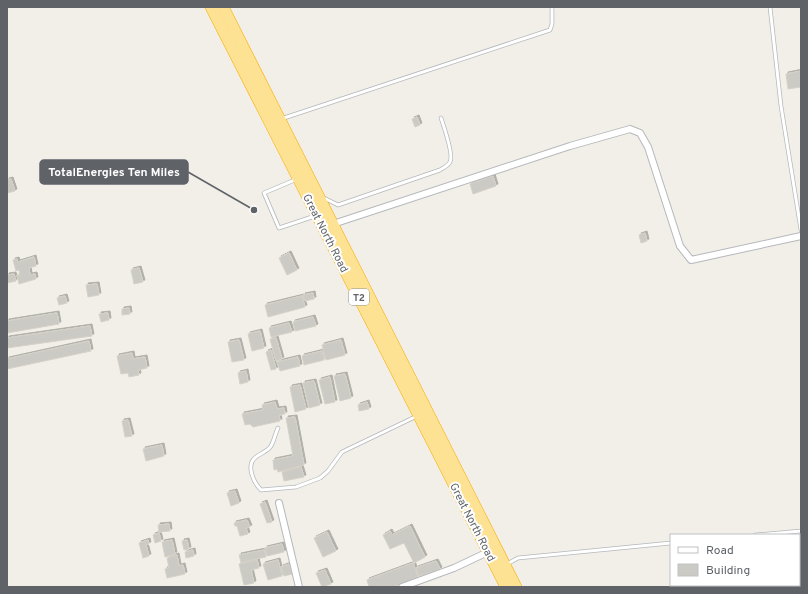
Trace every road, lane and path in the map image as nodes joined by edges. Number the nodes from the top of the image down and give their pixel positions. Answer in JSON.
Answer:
{"nodes":[{"id":1,"x":211,"y":7,"type":"edge"},
{"id":2,"x":223,"y":7,"type":"edge"},
{"id":3,"x":770,"y":7,"type":"edge"},
{"id":4,"x":552,"y":10,"type":"dead end"},
{"id":5,"x":441,"y":118,"type":"dead end"},
{"id":6,"x":280,"y":119,"type":"junction"},
{"id":7,"x":303,"y":177,"type":"junction"},
{"id":8,"x":317,"y":194,"type":"junction"},
{"id":9,"x":321,"y":212,"type":"junction"},
{"id":10,"x":333,"y":224,"type":"junction"},
{"id":11,"x":801,"y":230,"type":"edge"},
{"id":12,"x":801,"y":236,"type":"edge"},
{"id":13,"x":419,"y":416,"type":"junction"},
{"id":14,"x":278,"y":428,"type":"dead end"},
{"id":15,"x":279,"y":504,"type":"dead end"},
{"id":16,"x":801,"y":531,"type":"edge"},
{"id":17,"x":766,"y":534,"type":"edge"},
{"id":18,"x":670,"y":543,"type":"edge"},
{"id":19,"x":492,"y":549,"type":"junction"},
{"id":20,"x":501,"y":567,"type":"junction"},
{"id":21,"x":299,"y":587,"type":"edge"},
{"id":22,"x":402,"y":587,"type":"edge"},
{"id":23,"x":506,"y":587,"type":"edge"},
{"id":24,"x":516,"y":587,"type":"edge"}],
"edges":[{"from":1,"to":7,"type":"highway","name":"Great North Road","number":"T2"},
{"from":2,"to":6,"type":"highway","name":"Great North Road","number":"T2"},
{"from":3,"to":11,"type":"lane"},
{"from":4,"to":6,"type":"lane"},
{"from":5,"to":8,"type":"lane"},
{"from":6,"to":7,"type":"highway","name":"Great North Road","number":"T2"},
{"from":7,"to":8,"type":"highway","name":"Great North Road","number":"T2"},
{"from":7,"to":9,"type":"highway","name":"Great North Road","number":"T2"},
{"from":7,"to":9,"type":"lane"},
{"from":8,"to":9,"type":"highway","name":"Great North Road","number":"T2"},
{"from":9,"to":10,"type":"highway","name":"Great North Road","number":"T2"},
{"from":9,"to":13,"type":"highway","name":"Great North Road","number":"T2"},
{"from":10,"to":12,"type":"street"},
{"from":10,"to":19,"type":"highway","name":"Great North Road","number":"T2"},
{"from":13,"to":14,"type":"lane"},
{"from":13,"to":19,"type":"highway","name":"Great North Road","number":"T2"},
{"from":15,"to":21,"type":"street"},
{"from":16,"to":17,"type":"lane"},
{"from":18,"to":20,"type":"lane"},
{"from":19,"to":20,"type":"highway","name":"Great North Road","number":"T2"},
{"from":19,"to":22,"type":"street"},
{"from":20,"to":23,"type":"highway","name":"Great North Road","number":"T2"},
{"from":20,"to":24,"type":"highway","name":"Great North Road","number":"T2"}]}
